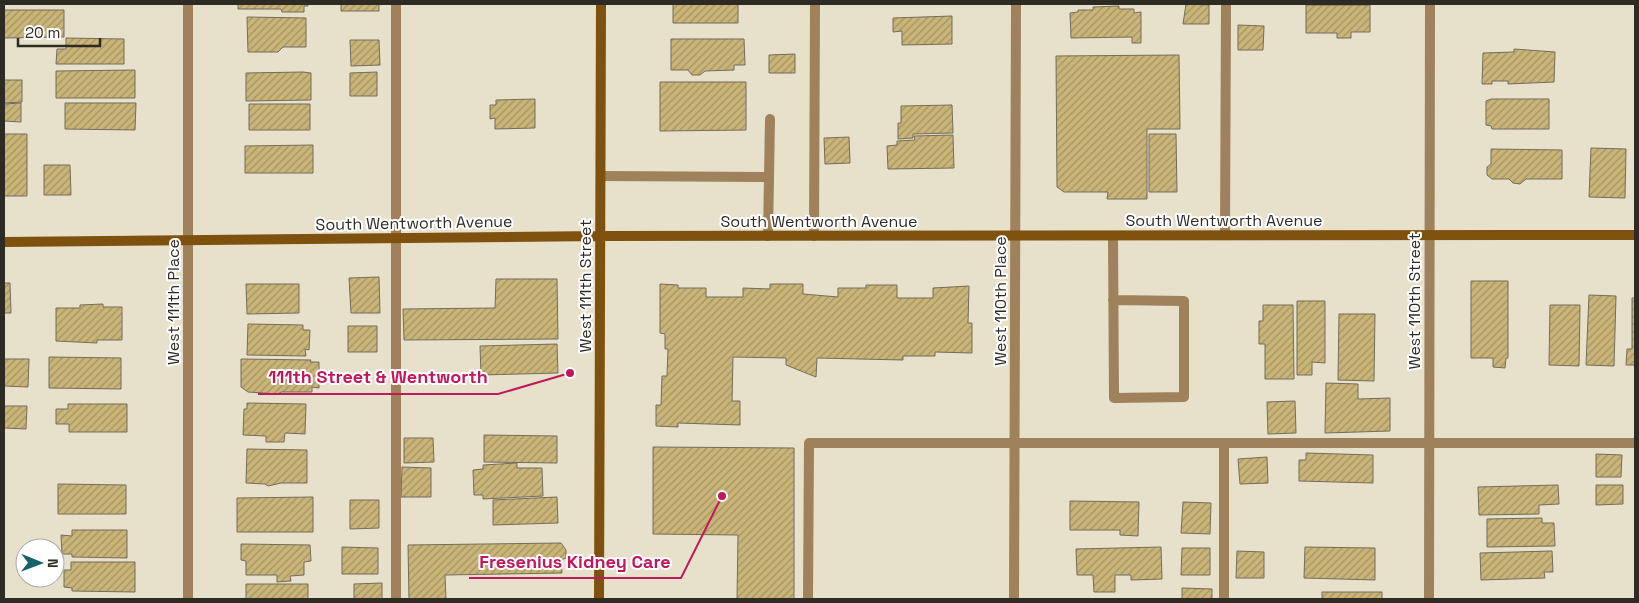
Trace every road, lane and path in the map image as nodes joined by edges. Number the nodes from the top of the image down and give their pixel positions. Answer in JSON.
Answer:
{"nodes":[{"id":1,"x":188,"y":4,"type":"edge"},
{"id":2,"x":396,"y":4,"type":"edge"},
{"id":3,"x":601,"y":4,"type":"edge"},
{"id":4,"x":816,"y":4,"type":"edge"},
{"id":5,"x":1016,"y":4,"type":"edge"},
{"id":6,"x":1226,"y":4,"type":"edge"},
{"id":7,"x":1430,"y":4,"type":"edge"},
{"id":8,"x":770,"y":119,"type":"dead end"},
{"id":9,"x":601,"y":176,"type":"junction"},
{"id":10,"x":769,"y":177,"type":"junction"},
{"id":11,"x":1225,"y":235,"type":"junction"},
{"id":12,"x":1429,"y":235,"type":"junction"},
{"id":13,"x":1635,"y":235,"type":"edge"},
{"id":14,"x":600,"y":236,"type":"junction"},
{"id":15,"x":768,"y":236,"type":"junction"},
{"id":16,"x":814,"y":236,"type":"junction"},
{"id":17,"x":1015,"y":236,"type":"junction"},
{"id":18,"x":1113,"y":236,"type":"junction"},
{"id":19,"x":396,"y":238,"type":"junction"},
{"id":20,"x":188,"y":241,"type":"junction"},
{"id":21,"x":4,"y":242,"type":"edge"},
{"id":22,"x":1113,"y":300,"type":"junction"},
{"id":23,"x":1014,"y":443,"type":"junction"},
{"id":24,"x":1224,"y":443,"type":"junction"},
{"id":25,"x":1429,"y":443,"type":"junction"},
{"id":26,"x":1635,"y":443,"type":"edge"},
{"id":27,"x":188,"y":599,"type":"edge"},
{"id":28,"x":396,"y":599,"type":"edge"},
{"id":29,"x":599,"y":599,"type":"edge"},
{"id":30,"x":808,"y":599,"type":"edge"},
{"id":31,"x":1014,"y":599,"type":"edge"},
{"id":32,"x":1224,"y":599,"type":"edge"},
{"id":33,"x":1428,"y":599,"type":"edge"}],
"edges":[{"from":1,"to":20,"type":"street","name":"West 111th Place"},
{"from":2,"to":19,"type":"street"},
{"from":3,"to":9,"type":"street","name":"West 111th Street"},
{"from":4,"to":16,"type":"street"},
{"from":5,"to":17,"type":"street","name":"West 110th Place"},
{"from":6,"to":11,"type":"street"},
{"from":7,"to":12,"type":"street","name":"West 110th Street"},
{"from":8,"to":10,"type":"street"},
{"from":9,"to":10,"type":"street"},
{"from":9,"to":14,"type":"street","name":"West 111th Street"},
{"from":10,"to":15,"type":"street"},
{"from":11,"to":12,"type":"street","name":"South Wentworth Avenue"},
{"from":11,"to":18,"type":"street","name":"South Wentworth Avenue"},
{"from":12,"to":13,"type":"street","name":"South Wentworth Avenue"},
{"from":12,"to":25,"type":"street","name":"West 110th Street"},
{"from":14,"to":15,"type":"street","name":"South Wentworth Avenue"},
{"from":14,"to":19,"type":"street","name":"South Wentworth Avenue"},
{"from":14,"to":29,"type":"street","name":"West 111th Street"},
{"from":15,"to":16,"type":"street","name":"South Wentworth Avenue"},
{"from":16,"to":17,"type":"street","name":"South Wentworth Avenue"},
{"from":17,"to":18,"type":"street","name":"South Wentworth Avenue"},
{"from":17,"to":23,"type":"street","name":"West 110th Place"},
{"from":18,"to":22,"type":"street"},
{"from":19,"to":20,"type":"street","name":"South Wentworth Avenue"},
{"from":19,"to":28,"type":"street"},
{"from":20,"to":21,"type":"street","name":"South Wentworth Avenue"},
{"from":20,"to":27,"type":"street","name":"West 111th Place"},
{"from":22,"to":22,"type":"street"},
{"from":23,"to":24,"type":"street"},
{"from":23,"to":30,"type":"street"},
{"from":23,"to":31,"type":"street","name":"West 110th Place"},
{"from":24,"to":25,"type":"street"},
{"from":24,"to":32,"type":"street"},
{"from":25,"to":26,"type":"street"},
{"from":25,"to":33,"type":"street","name":"West 110th Street"}]}
